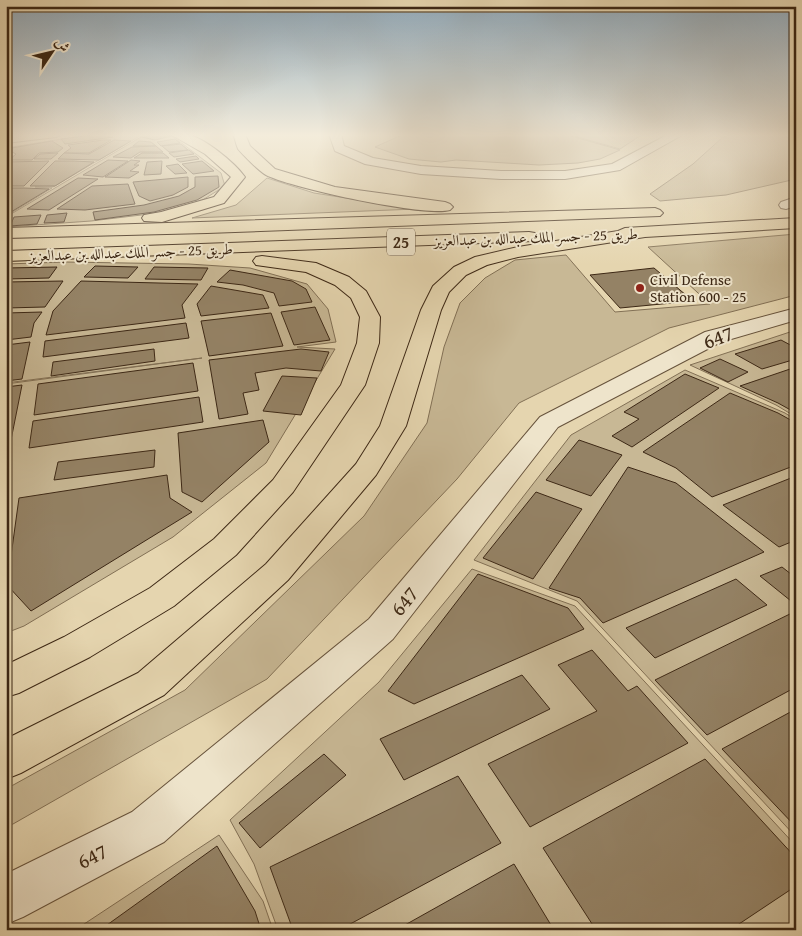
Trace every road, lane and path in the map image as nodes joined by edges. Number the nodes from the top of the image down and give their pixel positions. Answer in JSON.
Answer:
{"nodes":[{"id":1,"x":237,"y":178,"type":"edge"},
{"id":2,"x":289,"y":178,"type":"edge"},
{"id":3,"x":792,"y":204,"type":"edge"},
{"id":4,"x":766,"y":207,"type":"dead end"},
{"id":5,"x":673,"y":212,"type":"dead end"},
{"id":6,"x":796,"y":223,"type":"edge"},
{"id":7,"x":635,"y":224,"type":"junction"},
{"id":8,"x":6,"y":233,"type":"edge"},
{"id":9,"x":184,"y":251,"type":"junction"},
{"id":10,"x":6,"y":256,"type":"edge"},
{"id":11,"x":796,"y":314,"type":"edge"},
{"id":12,"x":6,"y":682,"type":"edge"},
{"id":13,"x":6,"y":760,"type":"edge"},
{"id":14,"x":6,"y":900,"type":"edge"}],
"edges":[{"from":1,"to":8,"type":"main road"},
{"from":2,"to":7,"type":"main road"},
{"from":3,"to":4,"type":"main road"},
{"from":5,"to":7,"type":"main road","name":"طريق 25 - جسر الملك عبدالله بن عبدالعزيز","number":"25"},
{"from":6,"to":7,"type":"main road","name":"طريق 25 - جسر الملك عبدالله بن عبدالعزيز","number":"25"},
{"from":7,"to":8,"type":"main road","name":"طريق 25 - جسر الملك عبدالله بن عبدالعزيز","number":"25"},
{"from":7,"to":9,"type":"main road","name":"طريق 25 - جسر الملك عبدالله بن عبدالعزيز","number":"25"},
{"from":7,"to":13,"type":"main road"},
{"from":9,"to":10,"type":"main road","name":"طريق 25 - جسر الملك عبدالله بن عبدالعزيز","number":"25"},
{"from":9,"to":12,"type":"main road"},
{"from":11,"to":14,"type":"street","name":"647"}]}
